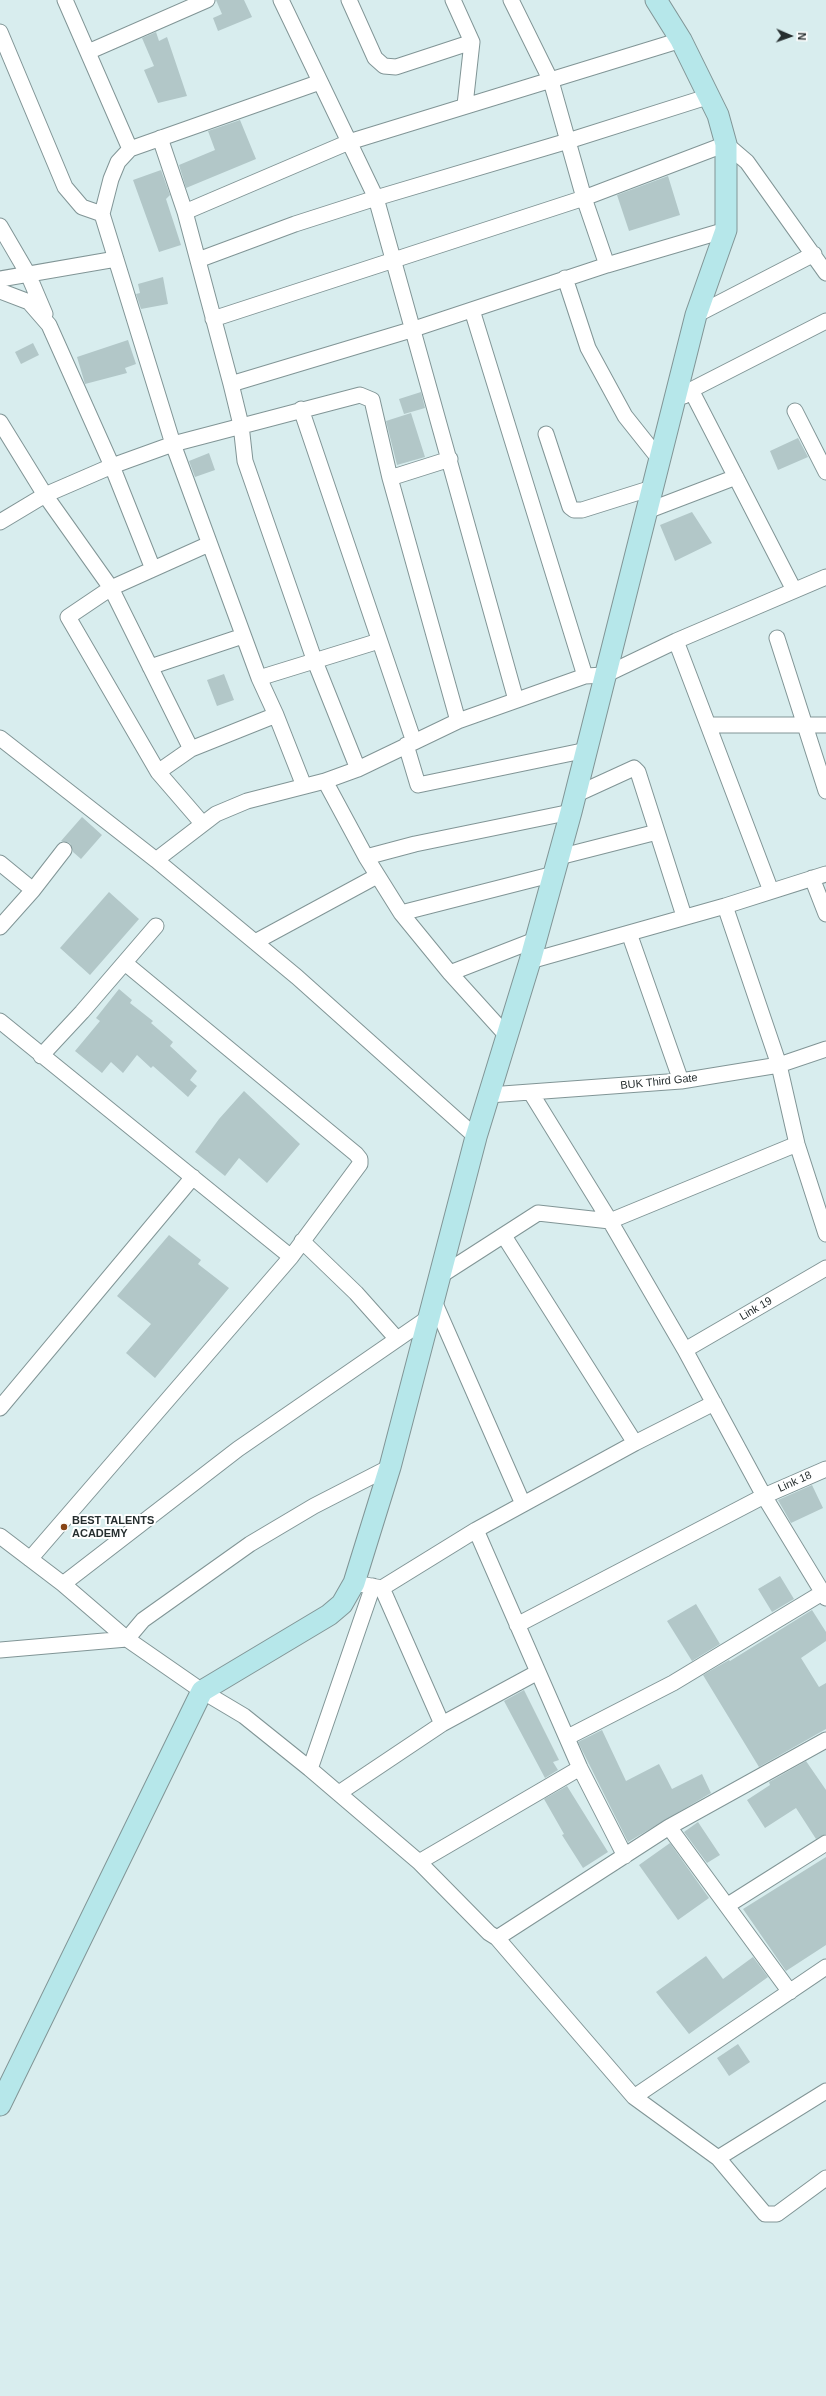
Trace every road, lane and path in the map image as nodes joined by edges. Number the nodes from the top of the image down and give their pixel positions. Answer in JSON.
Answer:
{"nodes":[{"id":1,"x":65,"y":0,"type":"edge"},
{"id":2,"x":206,"y":0,"type":"edge"},
{"id":3,"x":281,"y":0,"type":"edge"},
{"id":4,"x":349,"y":0,"type":"edge"},
{"id":5,"x":454,"y":0,"type":"edge"},
{"id":6,"x":511,"y":0,"type":"edge"},
{"id":7,"x":656,"y":0,"type":"edge"},
{"id":8,"x":0,"y":32,"type":"edge"},
{"id":9,"x":681,"y":40,"type":"junction"},
{"id":10,"x":472,"y":42,"type":"junction"},
{"id":11,"x":88,"y":52,"type":"junction"},
{"id":12,"x":551,"y":81,"type":"junction"},
{"id":13,"x":320,"y":82,"type":"junction"},
{"id":14,"x":710,"y":96,"type":"junction"},
{"id":15,"x":465,"y":105,"type":"junction"},
{"id":16,"x":160,"y":138,"type":"junction"},
{"id":17,"x":568,"y":141,"type":"junction"},
{"id":18,"x":349,"y":142,"type":"junction"},
{"id":19,"x":726,"y":144,"type":"junction"},
{"id":20,"x":130,"y":149,"type":"junction"},
{"id":21,"x":376,"y":198,"type":"junction"},
{"id":22,"x":584,"y":198,"type":"junction"},
{"id":23,"x":185,"y":212,"type":"junction"},
{"id":24,"x":102,"y":214,"type":"junction"},
{"id":25,"x":0,"y":226,"type":"edge"},
{"id":26,"x":726,"y":230,"type":"junction"},
{"id":27,"x":814,"y":254,"type":"junction"},
{"id":28,"x":116,"y":259,"type":"junction"},
{"id":29,"x":393,"y":259,"type":"junction"},
{"id":30,"x":198,"y":260,"type":"junction"},
{"id":31,"x":607,"y":265,"type":"junction"},
{"id":32,"x":826,"y":273,"type":"edge"},
{"id":33,"x":28,"y":274,"type":"junction"},
{"id":34,"x":565,"y":278,"type":"junction"},
{"id":35,"x":0,"y":279,"type":"edge"},
{"id":36,"x":0,"y":291,"type":"edge"},
{"id":37,"x":472,"y":310,"type":"junction"},
{"id":38,"x":696,"y":315,"type":"junction"},
{"id":39,"x":213,"y":319,"type":"junction"},
{"id":40,"x":826,"y":321,"type":"edge"},
{"id":41,"x":49,"y":325,"type":"junction"},
{"id":42,"x":414,"y":329,"type":"junction"},
{"id":43,"x":231,"y":384,"type":"junction"},
{"id":44,"x":691,"y":390,"type":"junction"},
{"id":45,"x":674,"y":405,"type":"junction"},
{"id":46,"x":301,"y":409,"type":"junction"},
{"id":47,"x":795,"y":410,"type":"dead end"},
{"id":48,"x":0,"y":422,"type":"edge"},
{"id":49,"x":241,"y":425,"type":"junction"},
{"id":50,"x":546,"y":434,"type":"dead end"},
{"id":51,"x":173,"y":444,"type":"junction"},
{"id":52,"x":450,"y":459,"type":"junction"},
{"id":53,"x":660,"y":460,"type":"junction"},
{"id":54,"x":112,"y":466,"type":"junction"},
{"id":55,"x":826,"y":472,"type":"edge"},
{"id":56,"x":736,"y":477,"type":"junction"},
{"id":57,"x":390,"y":478,"type":"junction"},
{"id":58,"x":652,"y":488,"type":"junction"},
{"id":59,"x":46,"y":495,"type":"junction"},
{"id":60,"x":647,"y":511,"type":"junction"},
{"id":61,"x":0,"y":522,"type":"edge"},
{"id":62,"x":209,"y":544,"type":"junction"},
{"id":63,"x":153,"y":569,"type":"junction"},
{"id":64,"x":826,"y":578,"type":"edge"},
{"id":65,"x":111,"y":588,"type":"junction"},
{"id":66,"x":794,"y":590,"type":"junction"},
{"id":67,"x":243,"y":636,"type":"junction"},
{"id":68,"x":777,"y":638,"type":"dead end"},
{"id":69,"x":676,"y":640,"type":"junction"},
{"id":70,"x":379,"y":641,"type":"junction"},
{"id":71,"x":314,"y":659,"type":"junction"},
{"id":72,"x":150,"y":667,"type":"junction"},
{"id":73,"x":595,"y":676,"type":"junction"},
{"id":74,"x":259,"y":678,"type":"junction"},
{"id":75,"x":516,"y":700,"type":"junction"},
{"id":76,"x":276,"y":715,"type":"junction"},
{"id":77,"x":458,"y":721,"type":"junction"},
{"id":78,"x":708,"y":725,"type":"junction"},
{"id":79,"x":826,"y":725,"type":"edge"},
{"id":80,"x":807,"y":726,"type":"junction"},
{"id":81,"x":0,"y":738,"type":"edge"},
{"id":82,"x":410,"y":744,"type":"junction"},
{"id":83,"x":191,"y":749,"type":"junction"},
{"id":84,"x":587,"y":750,"type":"junction"},
{"id":85,"x":358,"y":768,"type":"junction"},
{"id":86,"x":158,"y":772,"type":"junction"},
{"id":87,"x":325,"y":781,"type":"junction"},
{"id":88,"x":304,"y":786,"type":"junction"},
{"id":89,"x":826,"y":791,"type":"edge"},
{"id":90,"x":573,"y":804,"type":"junction"},
{"id":91,"x":202,"y":823,"type":"junction"},
{"id":92,"x":657,"y":832,"type":"junction"},
{"id":93,"x":64,"y":850,"type":"dead end"},
{"id":94,"x":366,"y":857,"type":"junction"},
{"id":95,"x":156,"y":860,"type":"junction"},
{"id":96,"x":0,"y":863,"type":"edge"},
{"id":97,"x":556,"y":865,"type":"junction"},
{"id":98,"x":377,"y":876,"type":"junction"},
{"id":99,"x":819,"y":876,"type":"edge"},
{"id":100,"x":33,"y":890,"type":"junction"},
{"id":101,"x":771,"y":891,"type":"junction"},
{"id":102,"x":724,"y":906,"type":"junction"},
{"id":103,"x":401,"y":913,"type":"junction"},
{"id":104,"x":826,"y":914,"type":"edge"},
{"id":105,"x":684,"y":916,"type":"junction"},
{"id":106,"x":156,"y":926,"type":"dead end"},
{"id":107,"x":0,"y":927,"type":"edge"},
{"id":108,"x":629,"y":933,"type":"junction"},
{"id":109,"x":535,"y":940,"type":"junction"},
{"id":110,"x":255,"y":942,"type":"junction"},
{"id":111,"x":530,"y":961,"type":"junction"},
{"id":112,"x":125,"y":962,"type":"junction"},
{"id":113,"x":450,"y":973,"type":"junction"},
{"id":114,"x":0,"y":1021,"type":"edge"},
{"id":115,"x":507,"y":1036,"type":"junction"},
{"id":116,"x":826,"y":1048,"type":"edge"},
{"id":117,"x":41,"y":1056,"type":"junction"},
{"id":118,"x":779,"y":1065,"type":"junction"},
{"id":119,"x":681,"y":1081,"type":"junction"},
{"id":120,"x":531,"y":1093,"type":"junction"},
{"id":121,"x":489,"y":1095,"type":"junction"},
{"id":122,"x":476,"y":1137,"type":"junction"},
{"id":123,"x":797,"y":1144,"type":"junction"},
{"id":124,"x":194,"y":1177,"type":"junction"},
{"id":125,"x":610,"y":1221,"type":"junction"},
{"id":126,"x":826,"y":1234,"type":"edge"},
{"id":127,"x":504,"y":1236,"type":"junction"},
{"id":128,"x":302,"y":1241,"type":"junction"},
{"id":129,"x":291,"y":1257,"type":"junction"},
{"id":130,"x":826,"y":1268,"type":"edge"},
{"id":131,"x":440,"y":1276,"type":"junction"},
{"id":132,"x":430,"y":1309,"type":"junction"},
{"id":133,"x":398,"y":1339,"type":"junction"},
{"id":134,"x":685,"y":1350,"type":"junction"},
{"id":135,"x":714,"y":1403,"type":"junction"},
{"id":136,"x":0,"y":1408,"type":"edge"},
{"id":137,"x":635,"y":1443,"type":"junction"},
{"id":138,"x":390,"y":1467,"type":"junction"},
{"id":139,"x":826,"y":1469,"type":"edge"},
{"id":140,"x":764,"y":1496,"type":"junction"},
{"id":141,"x":523,"y":1504,"type":"junction"},
{"id":142,"x":476,"y":1530,"type":"junction"},
{"id":143,"x":0,"y":1536,"type":"edge"},
{"id":144,"x":30,"y":1559,"type":"junction"},
{"id":145,"x":820,"y":1577,"type":"edge"},
{"id":146,"x":63,"y":1584,"type":"junction"},
{"id":147,"x":370,"y":1586,"type":"junction"},
{"id":148,"x":824,"y":1596,"type":"edge"},
{"id":149,"x":517,"y":1625,"type":"junction"},
{"id":150,"x":127,"y":1639,"type":"junction"},
{"id":151,"x":0,"y":1650,"type":"edge"},
{"id":152,"x":538,"y":1672,"type":"junction"},
{"id":153,"x":202,"y":1691,"type":"junction"},
{"id":154,"x":442,"y":1724,"type":"junction"},
{"id":155,"x":568,"y":1737,"type":"junction"},
{"id":156,"x":826,"y":1740,"type":"edge"},
{"id":157,"x":580,"y":1768,"type":"junction"},
{"id":158,"x":310,"y":1769,"type":"junction"},
{"id":159,"x":339,"y":1794,"type":"junction"},
{"id":160,"x":669,"y":1827,"type":"junction"},
{"id":161,"x":826,"y":1843,"type":"edge"},
{"id":162,"x":625,"y":1856,"type":"junction"},
{"id":163,"x":419,"y":1862,"type":"junction"},
{"id":164,"x":728,"y":1905,"type":"junction"},
{"id":165,"x":497,"y":1938,"type":"junction"},
{"id":166,"x":826,"y":1967,"type":"edge"},
{"id":167,"x":790,"y":1992,"type":"junction"},
{"id":168,"x":826,"y":2091,"type":"edge"},
{"id":169,"x":634,"y":2097,"type":"junction"},
{"id":170,"x":0,"y":2105,"type":"edge"},
{"id":171,"x":718,"y":2158,"type":"junction"},
{"id":172,"x":826,"y":2178,"type":"edge"}],
"edges":[{"from":1,"to":11,"type":"street"},
{"from":2,"to":11,"type":"street"},
{"from":3,"to":13,"type":"street"},
{"from":4,"to":10,"type":"street"},
{"from":5,"to":10,"type":"street"},
{"from":6,"to":12,"type":"street"},
{"from":7,"to":9,"type":"street"},
{"from":8,"to":24,"type":"street"},
{"from":9,"to":12,"type":"street"},
{"from":9,"to":14,"type":"street"},
{"from":10,"to":15,"type":"street"},
{"from":11,"to":20,"type":"street"},
{"from":12,"to":15,"type":"street"},
{"from":12,"to":17,"type":"street"},
{"from":13,"to":16,"type":"street"},
{"from":13,"to":18,"type":"street"},
{"from":14,"to":17,"type":"street"},
{"from":14,"to":19,"type":"street"},
{"from":15,"to":18,"type":"street"},
{"from":16,"to":20,"type":"street"},
{"from":16,"to":23,"type":"street"},
{"from":17,"to":21,"type":"street"},
{"from":17,"to":22,"type":"street"},
{"from":18,"to":21,"type":"street"},
{"from":18,"to":23,"type":"street"},
{"from":19,"to":22,"type":"street"},
{"from":19,"to":26,"type":"street"},
{"from":19,"to":27,"type":"street"},
{"from":20,"to":24,"type":"street"},
{"from":21,"to":29,"type":"street"},
{"from":21,"to":30,"type":"street"},
{"from":22,"to":29,"type":"street"},
{"from":22,"to":31,"type":"street"},
{"from":23,"to":30,"type":"street"},
{"from":24,"to":28,"type":"street"},
{"from":25,"to":33,"type":"street"},
{"from":26,"to":31,"type":"street"},
{"from":26,"to":38,"type":"street"},
{"from":27,"to":32,"type":"street"},
{"from":27,"to":38,"type":"street"},
{"from":28,"to":33,"type":"street"},
{"from":28,"to":51,"type":"street"},
{"from":29,"to":39,"type":"street"},
{"from":29,"to":42,"type":"street"},
{"from":30,"to":39,"type":"street"},
{"from":31,"to":34,"type":"street"},
{"from":33,"to":35,"type":"street"},
{"from":33,"to":41,"type":"street"},
{"from":34,"to":37,"type":"street"},
{"from":34,"to":53,"type":"street"},
{"from":36,"to":41,"type":"street"},
{"from":37,"to":42,"type":"street"},
{"from":37,"to":73,"type":"street"},
{"from":38,"to":45,"type":"street"},
{"from":39,"to":43,"type":"street"},
{"from":40,"to":44,"type":"street"},
{"from":41,"to":54,"type":"street"},
{"from":42,"to":43,"type":"street"},
{"from":42,"to":52,"type":"street"},
{"from":43,"to":49,"type":"street"},
{"from":44,"to":45,"type":"street"},
{"from":44,"to":56,"type":"street"},
{"from":45,"to":53,"type":"street"},
{"from":46,"to":49,"type":"street"},
{"from":46,"to":57,"type":"street"},
{"from":46,"to":70,"type":"street"},
{"from":47,"to":55,"type":"street"},
{"from":48,"to":59,"type":"street"},
{"from":49,"to":51,"type":"street"},
{"from":49,"to":71,"type":"street"},
{"from":50,"to":58,"type":"street"},
{"from":51,"to":54,"type":"street"},
{"from":51,"to":62,"type":"street"},
{"from":52,"to":57,"type":"street"},
{"from":52,"to":75,"type":"street"},
{"from":53,"to":58,"type":"street"},
{"from":54,"to":59,"type":"street"},
{"from":54,"to":63,"type":"street"},
{"from":56,"to":60,"type":"street"},
{"from":56,"to":66,"type":"street"},
{"from":57,"to":77,"type":"street"},
{"from":58,"to":60,"type":"street"},
{"from":59,"to":61,"type":"street"},
{"from":59,"to":65,"type":"street"},
{"from":60,"to":73,"type":"street"},
{"from":62,"to":63,"type":"street"},
{"from":62,"to":67,"type":"street"},
{"from":63,"to":65,"type":"street"},
{"from":64,"to":66,"type":"street"},
{"from":65,"to":72,"type":"street"},
{"from":65,"to":86,"type":"street"},
{"from":66,"to":69,"type":"street"},
{"from":67,"to":72,"type":"street"},
{"from":67,"to":74,"type":"street"},
{"from":68,"to":80,"type":"street"},
{"from":69,"to":73,"type":"street"},
{"from":69,"to":78,"type":"street"},
{"from":70,"to":71,"type":"street"},
{"from":70,"to":82,"type":"street"},
{"from":71,"to":74,"type":"street"},
{"from":71,"to":85,"type":"street"},
{"from":72,"to":83,"type":"street"},
{"from":73,"to":75,"type":"street"},
{"from":73,"to":84,"type":"street"},
{"from":74,"to":76,"type":"street"},
{"from":75,"to":77,"type":"street"},
{"from":76,"to":83,"type":"street"},
{"from":76,"to":88,"type":"street"},
{"from":77,"to":82,"type":"street"},
{"from":78,"to":80,"type":"street"},
{"from":78,"to":101,"type":"street"},
{"from":79,"to":80,"type":"street"},
{"from":80,"to":89,"type":"street"},
{"from":81,"to":95,"type":"street"},
{"from":82,"to":84,"type":"street"},
{"from":82,"to":85,"type":"street"},
{"from":83,"to":86,"type":"street"},
{"from":84,"to":90,"type":"street"},
{"from":85,"to":87,"type":"street"},
{"from":86,"to":91,"type":"street"},
{"from":87,"to":88,"type":"street"},
{"from":87,"to":94,"type":"street"},
{"from":88,"to":91,"type":"street"},
{"from":90,"to":92,"type":"street"},
{"from":90,"to":94,"type":"street"},
{"from":90,"to":97,"type":"street"},
{"from":91,"to":95,"type":"street"},
{"from":92,"to":97,"type":"street"},
{"from":92,"to":105,"type":"street"},
{"from":93,"to":100,"type":"street"},
{"from":94,"to":98,"type":"street"},
{"from":95,"to":110,"type":"street"},
{"from":96,"to":100,"type":"street"},
{"from":97,"to":103,"type":"street"},
{"from":97,"to":109,"type":"street"},
{"from":98,"to":103,"type":"street"},
{"from":98,"to":110,"type":"street"},
{"from":99,"to":101,"type":"street"},
{"from":99,"to":104,"type":"street"},
{"from":100,"to":107,"type":"street"},
{"from":101,"to":102,"type":"street"},
{"from":102,"to":105,"type":"street"},
{"from":102,"to":118,"type":"street"},
{"from":103,"to":113,"type":"street"},
{"from":105,"to":108,"type":"street"},
{"from":106,"to":112,"type":"street"},
{"from":108,"to":111,"type":"street"},
{"from":108,"to":119,"type":"street"},
{"from":109,"to":111,"type":"street"},
{"from":109,"to":113,"type":"street"},
{"from":110,"to":122,"type":"street"},
{"from":111,"to":115,"type":"street"},
{"from":112,"to":117,"type":"street"},
{"from":112,"to":128,"type":"street"},
{"from":113,"to":115,"type":"street"},
{"from":114,"to":117,"type":"street"},
{"from":115,"to":121,"type":"street"},
{"from":116,"to":118,"type":"street","name":"BUK Third Gate"},
{"from":117,"to":124,"type":"street"},
{"from":118,"to":119,"type":"street","name":"BUK Third Gate"},
{"from":118,"to":123,"type":"street"},
{"from":119,"to":120,"type":"street","name":"BUK Third Gate"},
{"from":120,"to":121,"type":"street","name":"BUK Third Gate"},
{"from":120,"to":125,"type":"street"},
{"from":121,"to":122,"type":"street"},
{"from":122,"to":131,"type":"street"},
{"from":123,"to":125,"type":"street"},
{"from":123,"to":126,"type":"street"},
{"from":124,"to":129,"type":"street"},
{"from":124,"to":136,"type":"street"},
{"from":125,"to":127,"type":"street"},
{"from":125,"to":134,"type":"street"},
{"from":127,"to":131,"type":"street"},
{"from":127,"to":137,"type":"street"},
{"from":128,"to":129,"type":"street"},
{"from":128,"to":133,"type":"street"},
{"from":129,"to":144,"type":"street"},
{"from":130,"to":134,"type":"street","name":"Link 19"},
{"from":131,"to":132,"type":"street"},
{"from":132,"to":133,"type":"street"},
{"from":132,"to":138,"type":"street"},
{"from":132,"to":141,"type":"street"},
{"from":133,"to":146,"type":"street"},
{"from":134,"to":135,"type":"street"},
{"from":135,"to":137,"type":"street"},
{"from":135,"to":140,"type":"street"},
{"from":137,"to":141,"type":"street"},
{"from":138,"to":147,"type":"street"},
{"from":138,"to":150,"type":"street"},
{"from":139,"to":140,"type":"street","name":"Link 18"},
{"from":140,"to":145,"type":"street"},
{"from":140,"to":149,"type":"street","name":"Link 18"},
{"from":141,"to":142,"type":"street"},
{"from":142,"to":147,"type":"street"},
{"from":142,"to":149,"type":"street"},
{"from":143,"to":144,"type":"street"},
{"from":144,"to":146,"type":"street"},
{"from":145,"to":148,"type":"street"},
{"from":146,"to":150,"type":"street"},
{"from":147,"to":153,"type":"street"},
{"from":147,"to":154,"type":"street"},
{"from":147,"to":158,"type":"street"},
{"from":148,"to":155,"type":"street"},
{"from":149,"to":152,"type":"street"},
{"from":150,"to":151,"type":"street"},
{"from":150,"to":153,"type":"street"},
{"from":152,"to":154,"type":"street"},
{"from":152,"to":155,"type":"street"},
{"from":153,"to":158,"type":"street"},
{"from":153,"to":170,"type":"street"},
{"from":154,"to":159,"type":"street"},
{"from":155,"to":157,"type":"street"},
{"from":156,"to":160,"type":"street"},
{"from":157,"to":162,"type":"street"},
{"from":157,"to":163,"type":"street"},
{"from":158,"to":159,"type":"street"},
{"from":159,"to":163,"type":"street"},
{"from":160,"to":162,"type":"street"},
{"from":160,"to":164,"type":"street"},
{"from":161,"to":164,"type":"street"},
{"from":162,"to":165,"type":"street"},
{"from":163,"to":165,"type":"street"},
{"from":164,"to":167,"type":"street"},
{"from":165,"to":169,"type":"street"},
{"from":166,"to":167,"type":"street"},
{"from":167,"to":169,"type":"street"},
{"from":168,"to":171,"type":"street"},
{"from":169,"to":171,"type":"street"},
{"from":171,"to":172,"type":"street"}]}
